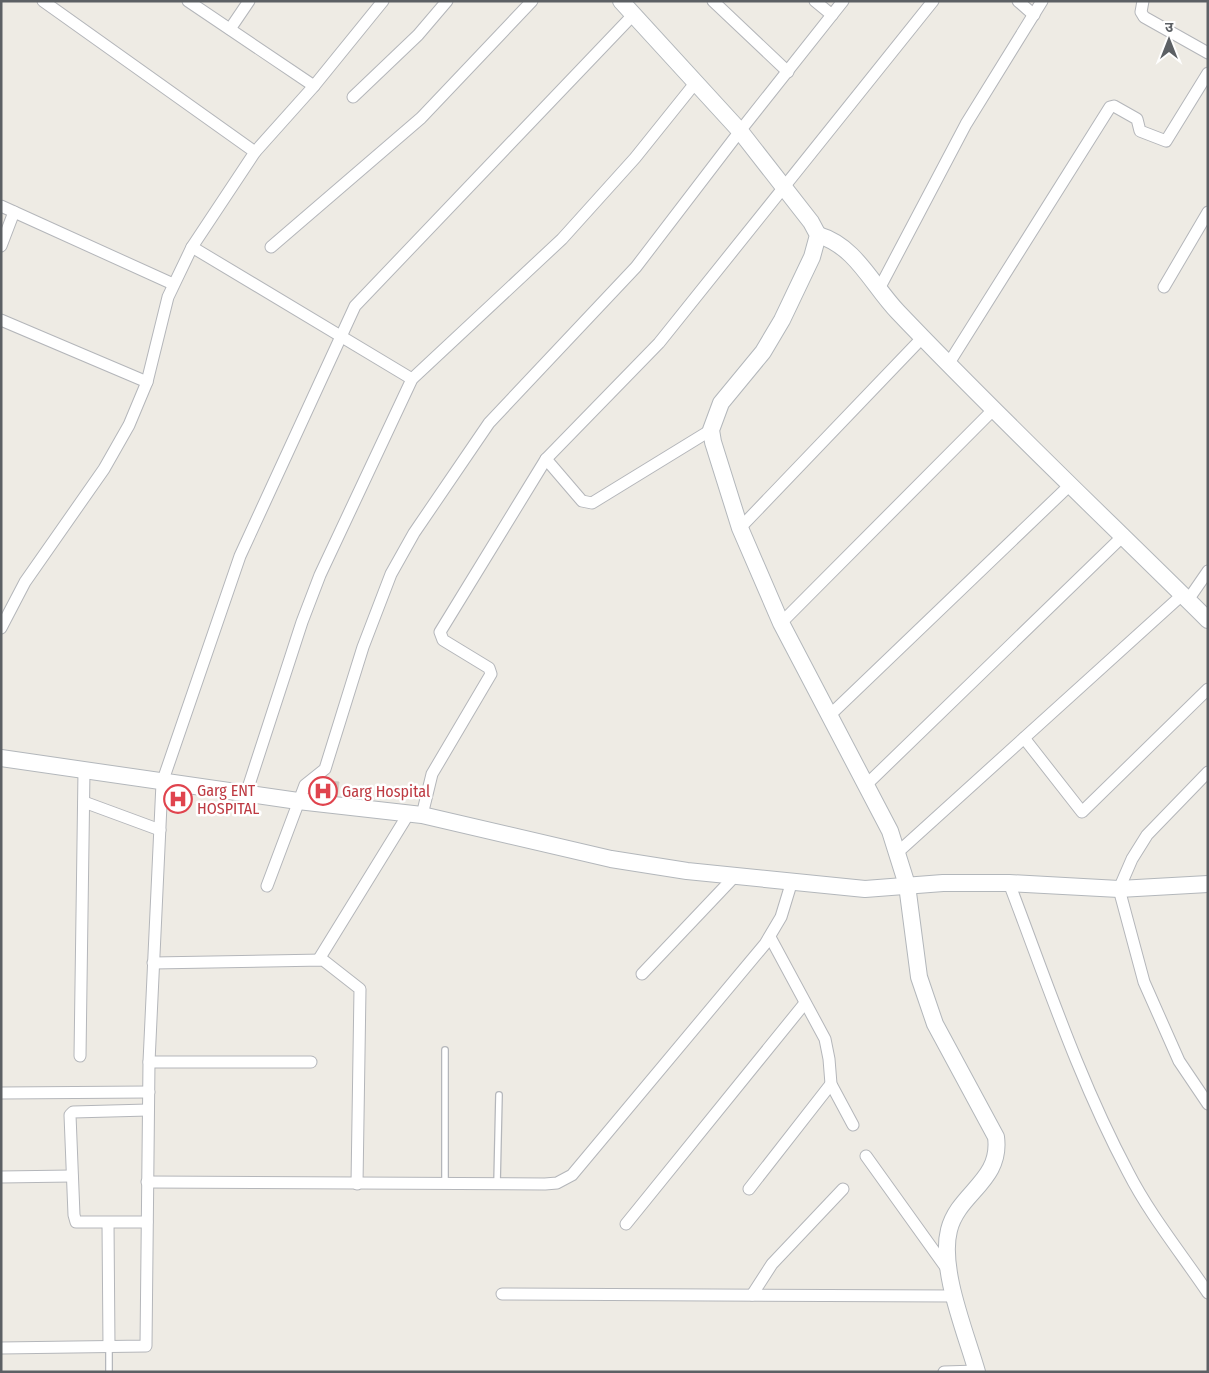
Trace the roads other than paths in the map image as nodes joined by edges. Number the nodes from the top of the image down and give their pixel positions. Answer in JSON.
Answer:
{"nodes":[{"id":1,"x":44,"y":1,"type":"edge"},
{"id":2,"x":188,"y":1,"type":"edge"},
{"id":3,"x":249,"y":1,"type":"edge"},
{"id":4,"x":383,"y":1,"type":"edge"},
{"id":5,"x":447,"y":1,"type":"edge"},
{"id":6,"x":532,"y":1,"type":"edge"},
{"id":7,"x":621,"y":1,"type":"edge"},
{"id":8,"x":713,"y":1,"type":"edge"},
{"id":9,"x":815,"y":1,"type":"edge"},
{"id":10,"x":843,"y":1,"type":"edge"},
{"id":11,"x":933,"y":1,"type":"edge"},
{"id":12,"x":1018,"y":1,"type":"edge"},
{"id":13,"x":1042,"y":1,"type":"edge"},
{"id":14,"x":1143,"y":1,"type":"edge"},
{"id":15,"x":634,"y":14,"type":"junction"},
{"id":16,"x":832,"y":15,"type":"junction"},
{"id":17,"x":1034,"y":15,"type":"junction"},
{"id":18,"x":230,"y":29,"type":"junction"},
{"id":19,"x":1208,"y":53,"type":"edge"},
{"id":20,"x":788,"y":72,"type":"junction"},
{"id":21,"x":1208,"y":73,"type":"edge"},
{"id":22,"x":696,"y":82,"type":"junction"},
{"id":23,"x":314,"y":86,"type":"junction"},
{"id":24,"x":353,"y":97,"type":"dead end"},
{"id":25,"x":740,"y":131,"type":"junction"},
{"id":26,"x":256,"y":152,"type":"junction"},
{"id":27,"x":783,"y":188,"type":"junction"},
{"id":28,"x":1,"y":206,"type":"edge"},
{"id":29,"x":14,"y":212,"type":"junction"},
{"id":30,"x":1208,"y":212,"type":"edge"},
{"id":31,"x":1203,"y":231,"type":"edge"},
{"id":32,"x":818,"y":235,"type":"junction"},
{"id":33,"x":1,"y":246,"type":"edge"},
{"id":34,"x":192,"y":247,"type":"junction"},
{"id":35,"x":270,"y":247,"type":"dead end"},
{"id":36,"x":173,"y":284,"type":"junction"},
{"id":37,"x":1164,"y":287,"type":"dead end"},
{"id":38,"x":879,"y":288,"type":"junction"},
{"id":39,"x":1,"y":320,"type":"edge"},
{"id":40,"x":923,"y":337,"type":"junction"},
{"id":41,"x":341,"y":338,"type":"junction"},
{"id":42,"x":949,"y":363,"type":"junction"},
{"id":43,"x":412,"y":379,"type":"junction"},
{"id":44,"x":147,"y":382,"type":"junction"},
{"id":45,"x":995,"y":408,"type":"junction"},
{"id":46,"x":711,"y":430,"type":"junction"},
{"id":47,"x":546,"y":459,"type":"junction"},
{"id":48,"x":1071,"y":484,"type":"junction"},
{"id":49,"x":740,"y":528,"type":"junction"},
{"id":50,"x":1124,"y":536,"type":"junction"},
{"id":51,"x":1208,"y":571,"type":"edge"},
{"id":52,"x":1185,"y":598,"type":"junction"},
{"id":53,"x":1208,"y":620,"type":"edge"},
{"id":54,"x":781,"y":623,"type":"junction"},
{"id":55,"x":1,"y":628,"type":"edge"},
{"id":56,"x":1208,"y":689,"type":"edge"},
{"id":57,"x":830,"y":716,"type":"junction"},
{"id":58,"x":1024,"y":738,"type":"junction"},
{"id":59,"x":1,"y":758,"type":"edge"},
{"id":60,"x":84,"y":771,"type":"junction"},
{"id":61,"x":1208,"y":772,"type":"edge"},
{"id":62,"x":162,"y":783,"type":"junction"},
{"id":63,"x":866,"y":785,"type":"junction"},
{"id":64,"x":246,"y":794,"type":"junction"},
{"id":65,"x":298,"y":801,"type":"junction"},
{"id":66,"x":84,"y":802,"type":"junction"},
{"id":67,"x":415,"y":814,"type":"junction"},
{"id":68,"x":160,"y":830,"type":"junction"},
{"id":69,"x":897,"y":853,"type":"junction"},
{"id":70,"x":734,"y":876,"type":"junction"},
{"id":71,"x":792,"y":882,"type":"junction"},
{"id":72,"x":1009,"y":883,"type":"junction"},
{"id":73,"x":1207,"y":883,"type":"edge"},
{"id":74,"x":907,"y":885,"type":"junction"},
{"id":75,"x":267,"y":886,"type":"dead end"},
{"id":76,"x":1119,"y":889,"type":"junction"},
{"id":77,"x":770,"y":937,"type":"junction"},
{"id":78,"x":319,"y":959,"type":"junction"},
{"id":79,"x":153,"y":962,"type":"junction"},
{"id":80,"x":642,"y":974,"type":"dead end"},
{"id":81,"x":805,"y":1003,"type":"junction"},
{"id":82,"x":445,"y":1050,"type":"dead end"},
{"id":83,"x":80,"y":1056,"type":"dead end"},
{"id":84,"x":149,"y":1062,"type":"junction"},
{"id":85,"x":311,"y":1062,"type":"dead end"},
{"id":86,"x":831,"y":1084,"type":"junction"},
{"id":87,"x":149,"y":1092,"type":"junction"},
{"id":88,"x":1,"y":1093,"type":"edge"},
{"id":89,"x":499,"y":1095,"type":"dead end"},
{"id":90,"x":1208,"y":1104,"type":"edge"},
{"id":91,"x":148,"y":1110,"type":"junction"},
{"id":92,"x":853,"y":1125,"type":"dead end"},
{"id":93,"x":866,"y":1156,"type":"dead end"},
{"id":94,"x":72,"y":1176,"type":"junction"},
{"id":95,"x":1,"y":1177,"type":"edge"},
{"id":96,"x":147,"y":1182,"type":"junction"},
{"id":97,"x":357,"y":1184,"type":"junction"},
{"id":98,"x":445,"y":1184,"type":"junction"},
{"id":99,"x":497,"y":1184,"type":"junction"},
{"id":100,"x":749,"y":1189,"type":"dead end"},
{"id":101,"x":843,"y":1189,"type":"dead end"},
{"id":102,"x":147,"y":1222,"type":"junction"},
{"id":103,"x":108,"y":1223,"type":"junction"},
{"id":104,"x":626,"y":1224,"type":"dead end"},
{"id":105,"x":948,"y":1271,"type":"junction"},
{"id":106,"x":1208,"y":1293,"type":"edge"},
{"id":107,"x":502,"y":1294,"type":"dead end"},
{"id":108,"x":752,"y":1295,"type":"junction"},
{"id":109,"x":955,"y":1296,"type":"junction"},
{"id":110,"x":109,"y":1346,"type":"junction"},
{"id":111,"x":1,"y":1348,"type":"edge"},
{"id":112,"x":109,"y":1372,"type":"edge"},
{"id":113,"x":944,"y":1372,"type":"edge"},
{"id":114,"x":977,"y":1372,"type":"edge"}],
"edges":[{"from":1,"to":26,"type":"street"},
{"from":2,"to":18,"type":"street"},
{"from":3,"to":18,"type":"street"},
{"from":4,"to":23,"type":"street"},
{"from":5,"to":24,"type":"street"},
{"from":6,"to":35,"type":"street"},
{"from":7,"to":15,"type":"street"},
{"from":8,"to":20,"type":"street"},
{"from":9,"to":16,"type":"street"},
{"from":10,"to":16,"type":"street"},
{"from":11,"to":27,"type":"street"},
{"from":12,"to":17,"type":"street"},
{"from":13,"to":17,"type":"street"},
{"from":14,"to":19,"type":"street"},
{"from":15,"to":22,"type":"street"},
{"from":15,"to":41,"type":"street"},
{"from":16,"to":20,"type":"street"},
{"from":17,"to":38,"type":"street"},
{"from":18,"to":23,"type":"street"},
{"from":20,"to":25,"type":"street"},
{"from":21,"to":42,"type":"street"},
{"from":22,"to":25,"type":"street"},
{"from":22,"to":43,"type":"street"},
{"from":23,"to":26,"type":"street"},
{"from":25,"to":27,"type":"street"},
{"from":25,"to":65,"type":"street"},
{"from":26,"to":34,"type":"street"},
{"from":27,"to":32,"type":"street"},
{"from":27,"to":47,"type":"street"},
{"from":28,"to":29,"type":"street"},
{"from":29,"to":33,"type":"street"},
{"from":29,"to":36,"type":"street"},
{"from":30,"to":31,"type":"street"},
{"from":31,"to":37,"type":"street"},
{"from":32,"to":38,"type":"street"},
{"from":32,"to":46,"type":"street"},
{"from":34,"to":36,"type":"street"},
{"from":34,"to":41,"type":"street"},
{"from":36,"to":44,"type":"street"},
{"from":38,"to":40,"type":"street"},
{"from":39,"to":44,"type":"street"},
{"from":40,"to":42,"type":"street"},
{"from":40,"to":49,"type":"street"},
{"from":41,"to":43,"type":"street"},
{"from":41,"to":62,"type":"street"},
{"from":42,"to":45,"type":"street"},
{"from":43,"to":64,"type":"street"},
{"from":44,"to":55,"type":"street"},
{"from":45,"to":48,"type":"street"},
{"from":45,"to":54,"type":"street"},
{"from":46,"to":47,"type":"street"},
{"from":46,"to":49,"type":"street"},
{"from":47,"to":67,"type":"street"},
{"from":48,"to":50,"type":"street"},
{"from":48,"to":57,"type":"street"},
{"from":49,"to":54,"type":"street"},
{"from":50,"to":52,"type":"street"},
{"from":50,"to":63,"type":"street"},
{"from":51,"to":52,"type":"street"},
{"from":52,"to":53,"type":"street"},
{"from":52,"to":58,"type":"street"},
{"from":54,"to":57,"type":"street"},
{"from":56,"to":58,"type":"street"},
{"from":57,"to":63,"type":"street"},
{"from":58,"to":69,"type":"street"},
{"from":59,"to":60,"type":"street"},
{"from":60,"to":62,"type":"street"},
{"from":60,"to":66,"type":"street"},
{"from":61,"to":76,"type":"street"},
{"from":62,"to":64,"type":"street"},
{"from":62,"to":68,"type":"street"},
{"from":63,"to":69,"type":"street"},
{"from":64,"to":65,"type":"street"},
{"from":65,"to":67,"type":"street"},
{"from":65,"to":75,"type":"street"},
{"from":66,"to":68,"type":"street"},
{"from":66,"to":83,"type":"street"},
{"from":67,"to":70,"type":"street"},
{"from":67,"to":78,"type":"street"},
{"from":68,"to":79,"type":"street"},
{"from":69,"to":74,"type":"street"},
{"from":70,"to":71,"type":"street"},
{"from":70,"to":80,"type":"street"},
{"from":71,"to":74,"type":"street"},
{"from":71,"to":77,"type":"street"},
{"from":72,"to":74,"type":"street"},
{"from":72,"to":76,"type":"street"},
{"from":72,"to":106,"type":"street"},
{"from":73,"to":76,"type":"street"},
{"from":74,"to":105,"type":"street"},
{"from":76,"to":90,"type":"street"},
{"from":77,"to":81,"type":"street"},
{"from":77,"to":99,"type":"street"},
{"from":78,"to":79,"type":"street"},
{"from":78,"to":97,"type":"street"},
{"from":79,"to":84,"type":"street"},
{"from":81,"to":86,"type":"street"},
{"from":81,"to":104,"type":"street"},
{"from":82,"to":98,"type":"lane"},
{"from":84,"to":85,"type":"street"},
{"from":84,"to":87,"type":"street"},
{"from":86,"to":92,"type":"street"},
{"from":86,"to":100,"type":"street"},
{"from":87,"to":88,"type":"street"},
{"from":87,"to":91,"type":"street"},
{"from":89,"to":99,"type":"lane"},
{"from":91,"to":94,"type":"street"},
{"from":91,"to":96,"type":"street"},
{"from":93,"to":105,"type":"street"},
{"from":94,"to":95,"type":"street"},
{"from":94,"to":103,"type":"street"},
{"from":96,"to":97,"type":"street"},
{"from":96,"to":102,"type":"street"},
{"from":97,"to":98,"type":"street"},
{"from":98,"to":99,"type":"street"},
{"from":101,"to":108,"type":"street"},
{"from":102,"to":103,"type":"street"},
{"from":102,"to":110,"type":"street"},
{"from":103,"to":110,"type":"street"},
{"from":105,"to":109,"type":"street"},
{"from":107,"to":108,"type":"street"},
{"from":108,"to":109,"type":"street"},
{"from":109,"to":114,"type":"street"},
{"from":110,"to":111,"type":"street"},
{"from":110,"to":112,"type":"lane"},
{"from":113,"to":114,"type":"street"}]}
